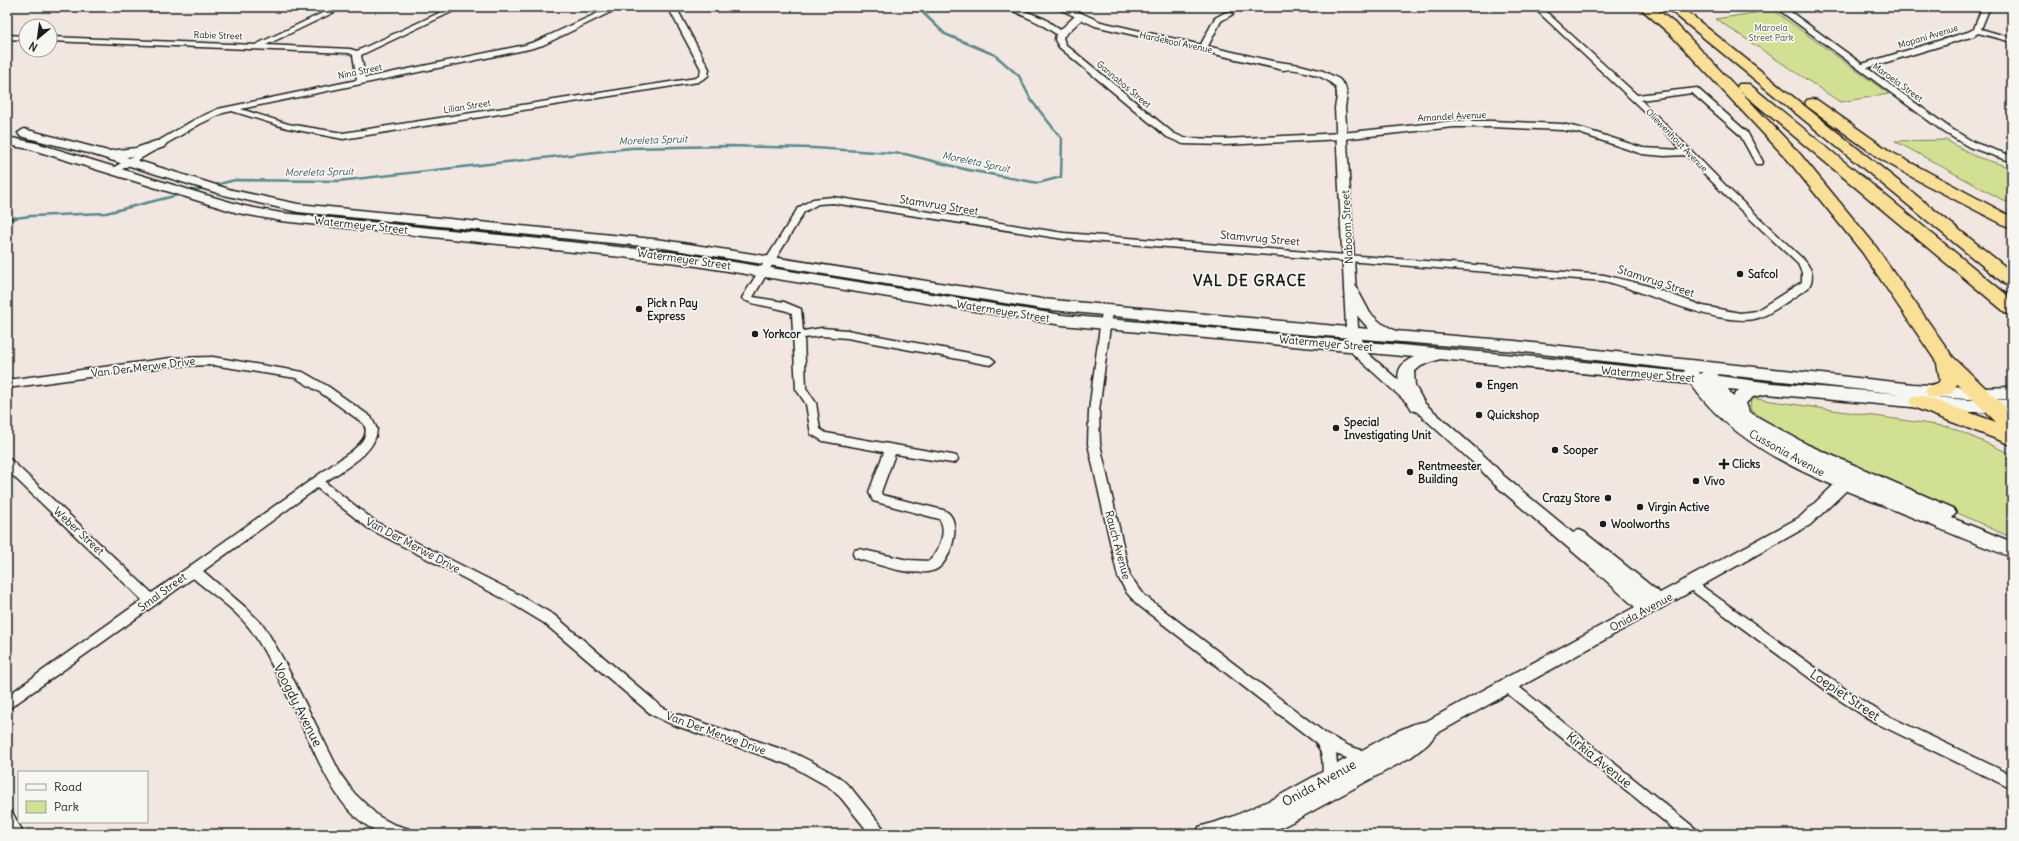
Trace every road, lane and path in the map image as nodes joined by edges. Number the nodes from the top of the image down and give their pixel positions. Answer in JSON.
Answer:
{"nodes":[{"id":1,"x":341,"y":7,"type":"edge"},
{"id":2,"x":458,"y":7,"type":"edge"},
{"id":3,"x":617,"y":7,"type":"edge"},
{"id":4,"x":672,"y":7,"type":"edge"},
{"id":5,"x":1009,"y":7,"type":"edge"},
{"id":6,"x":1060,"y":7,"type":"edge"},
{"id":7,"x":1537,"y":7,"type":"edge"},
{"id":8,"x":1646,"y":7,"type":"edge"},
{"id":9,"x":1674,"y":7,"type":"edge"},
{"id":10,"x":1779,"y":7,"type":"edge"},
{"id":11,"x":1986,"y":7,"type":"edge"},
{"id":12,"x":1228,"y":14,"type":"dead end"},
{"id":13,"x":1079,"y":17,"type":"junction"},
{"id":14,"x":1673,"y":29,"type":"junction"},
{"id":15,"x":1977,"y":30,"type":"junction"},
{"id":16,"x":1062,"y":34,"type":"junction"},
{"id":17,"x":7,"y":37,"type":"edge"},
{"id":18,"x":18,"y":38,"type":"edge"},
{"id":19,"x":58,"y":39,"type":"edge"},
{"id":20,"x":2012,"y":40,"type":"edge"},
{"id":21,"x":256,"y":47,"type":"junction"},
{"id":22,"x":1203,"y":48,"type":"junction"},
{"id":23,"x":357,"y":54,"type":"junction"},
{"id":24,"x":1861,"y":67,"type":"junction"},
{"id":25,"x":361,"y":82,"type":"junction"},
{"id":26,"x":1339,"y":94,"type":"joint"},
{"id":27,"x":1635,"y":98,"type":"junction"},
{"id":28,"x":232,"y":108,"type":"junction"},
{"id":29,"x":7,"y":130,"type":"edge"},
{"id":30,"x":1342,"y":136,"type":"junction"},
{"id":31,"x":7,"y":141,"type":"edge"},
{"id":32,"x":1211,"y":142,"type":"joint"},
{"id":33,"x":162,"y":143,"type":"junction"},
{"id":34,"x":1689,"y":152,"type":"junction"},
{"id":35,"x":96,"y":153,"type":"junction"},
{"id":36,"x":2012,"y":159,"type":"edge"},
{"id":37,"x":1759,"y":162,"type":"dead end"},
{"id":38,"x":128,"y":163,"type":"junction"},
{"id":39,"x":148,"y":169,"type":"junction"},
{"id":40,"x":114,"y":171,"type":"junction"},
{"id":41,"x":2012,"y":224,"type":"edge"},
{"id":42,"x":1348,"y":257,"type":"junction"},
{"id":43,"x":766,"y":265,"type":"junction"},
{"id":44,"x":1808,"y":280,"type":"joint"},
{"id":45,"x":2012,"y":281,"type":"edge"},
{"id":46,"x":1351,"y":290,"type":"junction"},
{"id":47,"x":2012,"y":309,"type":"edge"},
{"id":48,"x":1106,"y":318,"type":"junction"},
{"id":49,"x":799,"y":335,"type":"junction"},
{"id":50,"x":1410,"y":338,"type":"junction"},
{"id":51,"x":1354,"y":339,"type":"junction"},
{"id":52,"x":1443,"y":353,"type":"junction"},
{"id":53,"x":990,"y":362,"type":"dead end"},
{"id":54,"x":1946,"y":362,"type":"junction"},
{"id":55,"x":1686,"y":364,"type":"joint"},
{"id":56,"x":1699,"y":372,"type":"junction"},
{"id":57,"x":1714,"y":381,"type":"junction"},
{"id":58,"x":7,"y":384,"type":"edge"},
{"id":59,"x":1772,"y":389,"type":"junction"},
{"id":60,"x":2012,"y":393,"type":"edge"},
{"id":61,"x":1927,"y":397,"type":"junction"},
{"id":62,"x":1996,"y":402,"type":"edge"},
{"id":63,"x":1418,"y":406,"type":"junction"},
{"id":64,"x":1742,"y":416,"type":"junction"},
{"id":65,"x":2012,"y":425,"type":"edge"},
{"id":66,"x":2012,"y":437,"type":"edge"},
{"id":67,"x":889,"y":448,"type":"junction"},
{"id":68,"x":952,"y":459,"type":"dead end"},
{"id":69,"x":7,"y":463,"type":"edge"},
{"id":70,"x":317,"y":482,"type":"junction"},
{"id":71,"x":1844,"y":484,"type":"junction"},
{"id":72,"x":2012,"y":545,"type":"edge"},
{"id":73,"x":2012,"y":550,"type":"edge"},
{"id":74,"x":859,"y":554,"type":"dead end"},
{"id":75,"x":192,"y":570,"type":"junction"},
{"id":76,"x":1692,"y":584,"type":"junction"},
{"id":77,"x":151,"y":600,"type":"junction"},
{"id":78,"x":1653,"y":605,"type":"junction"},
{"id":79,"x":1508,"y":686,"type":"junction"},
{"id":80,"x":7,"y":704,"type":"edge"},
{"id":81,"x":1430,"y":728,"type":"junction"},
{"id":82,"x":1320,"y":737,"type":"junction"},
{"id":83,"x":1365,"y":758,"type":"junction"},
{"id":84,"x":1330,"y":778,"type":"junction"},
{"id":85,"x":2012,"y":782,"type":"edge"},
{"id":86,"x":7,"y":817,"type":"edge"},
{"id":87,"x":18,"y":834,"type":"edge"},
{"id":88,"x":404,"y":834,"type":"edge"},
{"id":89,"x":879,"y":834,"type":"edge"},
{"id":90,"x":1206,"y":834,"type":"edge"},
{"id":91,"x":1248,"y":834,"type":"edge"},
{"id":92,"x":1691,"y":834,"type":"edge"}],
"edges":[{"from":1,"to":21,"type":"street"},
{"from":2,"to":23,"type":"street"},
{"from":3,"to":25,"type":"street","name":"Nina Street"},
{"from":4,"to":28,"type":"street","name":"Lilian Street"},
{"from":5,"to":16,"type":"street"},
{"from":6,"to":13,"type":"street","name":"Hardekool Avenue"},
{"from":7,"to":27,"type":"street","name":"Oliewenhout Avenue"},
{"from":8,"to":14,"type":"highway"},
{"from":9,"to":41,"type":"highway"},
{"from":9,"to":45,"type":"highway"},
{"from":10,"to":24,"type":"street","name":"Maroela Street"},
{"from":11,"to":15,"type":"street"},
{"from":12,"to":22,"type":"street"},
{"from":13,"to":16,"type":"street"},
{"from":13,"to":22,"type":"street","name":"Hardekool Avenue"},
{"from":14,"to":47,"type":"highway"},
{"from":14,"to":54,"type":"highway"},
{"from":15,"to":20,"type":"street"},
{"from":15,"to":24,"type":"street","name":"Mopani Avenue"},
{"from":16,"to":32,"type":"street","name":"Gannabos Street"},
{"from":17,"to":18,"type":"street"},
{"from":19,"to":21,"type":"street","name":"Rabie Street"},
{"from":21,"to":23,"type":"street","name":"Rabie Street"},
{"from":22,"to":26,"type":"street","name":"Hardekool Avenue"},
{"from":23,"to":25,"type":"street"},
{"from":24,"to":36,"type":"street","name":"Maroela Street"},
{"from":25,"to":28,"type":"street","name":"Nina Street"},
{"from":26,"to":30,"type":"street","name":"Naboom Street"},
{"from":27,"to":34,"type":"street","name":"Oliewenhout Avenue"},
{"from":27,"to":37,"type":"street"},
{"from":28,"to":33,"type":"street","name":"Nina Street"},
{"from":29,"to":35,"type":"main road","name":"Watermeyer Street"},
{"from":30,"to":32,"type":"street","name":"Amandel Avenue"},
{"from":30,"to":34,"type":"street","name":"Amandel Avenue"},
{"from":30,"to":42,"type":"street","name":"Naboom Street"},
{"from":31,"to":40,"type":"main road","name":"Watermeyer Street"},
{"from":33,"to":35,"type":"main road"},
{"from":33,"to":38,"type":"street","name":"Nina Street"},
{"from":33,"to":39,"type":"main road"},
{"from":34,"to":44,"type":"street","name":"Oliewenhout Avenue"},
{"from":35,"to":38,"type":"main road","name":"Watermeyer Street"},
{"from":38,"to":39,"type":"main road","name":"Watermeyer Street"},
{"from":38,"to":40,"type":"street","name":"Nina Street"},
{"from":39,"to":43,"type":"main road","name":"Watermeyer Street"},
{"from":40,"to":43,"type":"main road","name":"Watermeyer Street"},
{"from":42,"to":43,"type":"street","name":"Stamvrug Street"},
{"from":42,"to":44,"type":"street","name":"Stamvrug Street"},
{"from":42,"to":46,"type":"street","name":"Naboom Street"},
{"from":43,"to":48,"type":"main road","name":"Watermeyer Street"},
{"from":43,"to":49,"type":"street","name":"Stamvrug Street"},
{"from":46,"to":50,"type":"main road"},
{"from":46,"to":51,"type":"street","name":"Naboom Street"},
{"from":48,"to":51,"type":"main road","name":"Watermeyer Street"},
{"from":48,"to":82,"type":"street","name":"Rauch Avenue"},
{"from":49,"to":53,"type":"street"},
{"from":49,"to":67,"type":"street"},
{"from":50,"to":51,"type":"main road","name":"Watermeyer Street"},
{"from":50,"to":55,"type":"main road","name":"Watermeyer Street"},
{"from":51,"to":52,"type":"main road","name":"Watermeyer Street"},
{"from":51,"to":63,"type":"street"},
{"from":52,"to":56,"type":"main road","name":"Watermeyer Street"},
{"from":52,"to":63,"type":"main road"},
{"from":54,"to":61,"type":"highway"},
{"from":54,"to":62,"type":"highway"},
{"from":55,"to":56,"type":"main road","name":"Cussonia Avenue"},
{"from":56,"to":57,"type":"main road","name":"Watermeyer Street"},
{"from":56,"to":61,"type":"main road","name":"Watermeyer Street"},
{"from":56,"to":71,"type":"main road","name":"Cussonia Avenue"},
{"from":57,"to":59,"type":"main road","name":"Watermeyer Street"},
{"from":57,"to":64,"type":"main road","name":"Cussonia Avenue"},
{"from":58,"to":70,"type":"street","name":"Van Der Merwe Drive"},
{"from":59,"to":61,"type":"main road","name":"Watermeyer Street"},
{"from":59,"to":64,"type":"main road"},
{"from":60,"to":62,"type":"main road","name":"Watermeyer Street"},
{"from":61,"to":62,"type":"main road","name":"Watermeyer Street"},
{"from":61,"to":66,"type":"highway"},
{"from":62,"to":65,"type":"highway"},
{"from":63,"to":78,"type":"street"},
{"from":64,"to":71,"type":"main road","name":"Cussonia Avenue"},
{"from":64,"to":72,"type":"main road"},
{"from":67,"to":68,"type":"street"},
{"from":67,"to":74,"type":"street"},
{"from":69,"to":77,"type":"street","name":"Weber Street"},
{"from":70,"to":75,"type":"street","name":"Smal Street"},
{"from":70,"to":89,"type":"street","name":"Van Der Merwe Drive"},
{"from":71,"to":73,"type":"main road","name":"Cussonia Avenue"},
{"from":71,"to":76,"type":"street","name":"Onida Avenue"},
{"from":75,"to":77,"type":"street","name":"Smal Street"},
{"from":75,"to":88,"type":"street","name":"Voogdy Avenue"},
{"from":76,"to":78,"type":"street","name":"Onida Avenue"},
{"from":76,"to":85,"type":"street","name":"Loepiet Street"},
{"from":77,"to":80,"type":"street","name":"Smal Street"},
{"from":78,"to":79,"type":"street","name":"Onida Avenue"},
{"from":79,"to":81,"type":"street","name":"Onida Avenue"},
{"from":79,"to":92,"type":"street","name":"Kirkia Avenue"},
{"from":81,"to":83,"type":"street","name":"Onida Avenue"},
{"from":81,"to":91,"type":"street","name":"Onida Avenue"},
{"from":82,"to":83,"type":"street","name":"Rauch Avenue"},
{"from":82,"to":84,"type":"street","name":"Rauch Avenue"},
{"from":83,"to":84,"type":"street","name":"Onida Avenue"},
{"from":84,"to":90,"type":"street","name":"Onida Avenue"},
{"from":86,"to":87,"type":"street"}]}
